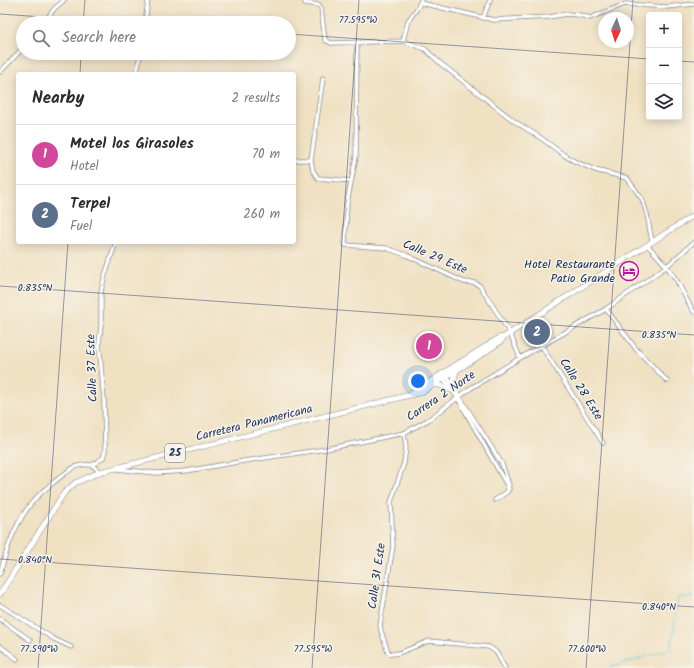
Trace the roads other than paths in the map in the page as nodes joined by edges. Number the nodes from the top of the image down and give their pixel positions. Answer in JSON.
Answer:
{"nodes":[{"id":1,"x":64,"y":0,"type":"edge"},
{"id":2,"x":148,"y":0,"type":"edge"},
{"id":3,"x":304,"y":0,"type":"edge"},
{"id":4,"x":490,"y":0,"type":"edge"},
{"id":5,"x":421,"y":1,"type":"edge"},
{"id":6,"x":694,"y":4,"type":"edge"},
{"id":7,"x":49,"y":16,"type":"edge"},
{"id":8,"x":146,"y":16,"type":"edge"},
{"id":9,"x":483,"y":18,"type":"junction"},
{"id":10,"x":358,"y":42,"type":"junction"},
{"id":11,"x":403,"y":42,"type":"junction"},
{"id":12,"x":16,"y":55,"type":"edge"},
{"id":13,"x":139,"y":60,"type":"edge"},
{"id":14,"x":0,"y":72,"type":"edge"},
{"id":15,"x":137,"y":72,"type":"edge"},
{"id":16,"x":323,"y":78,"type":"dead end"},
{"id":17,"x":296,"y":160,"type":"edge"},
{"id":18,"x":311,"y":160,"type":"junction"},
{"id":19,"x":351,"y":181,"type":"junction"},
{"id":20,"x":694,"y":215,"type":"edge"},
{"id":21,"x":652,"y":242,"type":"junction"},
{"id":22,"x":694,"y":242,"type":"edge"},
{"id":23,"x":115,"y":244,"type":"edge"},
{"id":24,"x":647,"y":245,"type":"junction"},
{"id":25,"x":667,"y":266,"type":"junction"},
{"id":26,"x":606,"y":308,"type":"junction"},
{"id":27,"x":694,"y":312,"type":"edge"},
{"id":28,"x":510,"y":334,"type":"junction"},
{"id":29,"x":504,"y":337,"type":"junction"},
{"id":30,"x":542,"y":345,"type":"junction"},
{"id":31,"x":520,"y":358,"type":"junction"},
{"id":32,"x":456,"y":371,"type":"junction"},
{"id":33,"x":444,"y":376,"type":"junction"},
{"id":34,"x":667,"y":381,"type":"dead end"},
{"id":35,"x":434,"y":384,"type":"junction"},
{"id":36,"x":453,"y":388,"type":"junction"},
{"id":37,"x":408,"y":394,"type":"junction"},
{"id":38,"x":458,"y":397,"type":"junction"},
{"id":39,"x":404,"y":433,"type":"junction"},
{"id":40,"x":603,"y":443,"type":"dead end"},
{"id":41,"x":92,"y":465,"type":"junction"},
{"id":42,"x":114,"y":468,"type":"junction"},
{"id":43,"x":100,"y":472,"type":"junction"},
{"id":44,"x":496,"y":500,"type":"dead end"},
{"id":45,"x":4,"y":557,"type":"junction"},
{"id":46,"x":0,"y":559,"type":"edge"},
{"id":47,"x":0,"y":574,"type":"edge"},
{"id":48,"x":0,"y":594,"type":"edge"},
{"id":49,"x":0,"y":605,"type":"edge"},
{"id":50,"x":0,"y":619,"type":"edge"},
{"id":51,"x":30,"y":640,"type":"dead end"},
{"id":52,"x":0,"y":646,"type":"edge"},
{"id":53,"x":71,"y":648,"type":"dead end"},
{"id":54,"x":17,"y":659,"type":"dead end"},
{"id":55,"x":505,"y":668,"type":"edge"}],
"edges":[{"from":1,"to":7,"type":"street"},
{"from":2,"to":8,"type":"street"},
{"from":3,"to":10,"type":"street"},
{"from":4,"to":9,"type":"street"},
{"from":5,"to":9,"type":"street"},
{"from":5,"to":11,"type":"street"},
{"from":6,"to":9,"type":"street"},
{"from":10,"to":11,"type":"street"},
{"from":10,"to":19,"type":"street"},
{"from":11,"to":21,"type":"street"},
{"from":12,"to":14,"type":"street"},
{"from":13,"to":15,"type":"street"},
{"from":16,"to":18,"type":"street"},
{"from":17,"to":18,"type":"street"},
{"from":18,"to":19,"type":"street"},
{"from":19,"to":28,"type":"street","name":"Calle 29 Este"},
{"from":20,"to":21,"type":"highway","name":"Carretera Panamericana","number":"25"},
{"from":21,"to":24,"type":"highway","name":"Carretera Panamericana","number":"25"},
{"from":22,"to":25,"type":"street","name":"Carrera 2 Norte"},
{"from":23,"to":41,"type":"street","name":"Calle 37 Este"},
{"from":24,"to":25,"type":"street"},
{"from":24,"to":28,"type":"highway","name":"Carretera Panamericana","number":"25"},
{"from":25,"to":26,"type":"street","name":"Carrera 2 Norte"},
{"from":25,"to":27,"type":"street"},
{"from":26,"to":30,"type":"street","name":"Carrera 2 Norte"},
{"from":26,"to":34,"type":"street"},
{"from":28,"to":29,"type":"highway","name":"Carretera Panamericana","number":"25"},
{"from":28,"to":31,"type":"street","name":"Calle 29 Este"},
{"from":29,"to":32,"type":"highway","name":"Carretera Panamericana","number":"25"},
{"from":29,"to":33,"type":"highway","name":"Carretera Panamericana","number":"25"},
{"from":30,"to":31,"type":"street","name":"Carrera 2 Norte"},
{"from":30,"to":40,"type":"street","name":"Calle 28 Este"},
{"from":31,"to":38,"type":"street","name":"Carrera 2 Norte"},
{"from":32,"to":33,"type":"highway","name":"Carretera Panamericana","number":"25"},
{"from":32,"to":36,"type":"highway"},
{"from":33,"to":35,"type":"highway","name":"Carretera Panamericana","number":"25"},
{"from":33,"to":36,"type":"street"},
{"from":33,"to":37,"type":"highway","name":"Carretera Panamericana","number":"25"},
{"from":35,"to":36,"type":"highway"},
{"from":35,"to":37,"type":"highway","name":"Carretera Panamericana","number":"25"},
{"from":36,"to":38,"type":"street"},
{"from":37,"to":42,"type":"highway","name":"Carretera Panamericana","number":"25"},
{"from":38,"to":39,"type":"street","name":"Carrera 2 Norte"},
{"from":38,"to":44,"type":"street"},
{"from":39,"to":42,"type":"street","name":"Carrera 2 Norte"},
{"from":39,"to":55,"type":"street","name":"Calle 31 Este"},
{"from":41,"to":43,"type":"street"},
{"from":41,"to":45,"type":"street"},
{"from":42,"to":43,"type":"highway","name":"Carretera Panamericana","number":"25"},
{"from":43,"to":48,"type":"highway","name":"Carretera Panamericana","number":"25"},
{"from":45,"to":46,"type":"street"},
{"from":45,"to":47,"type":"street"},
{"from":49,"to":53,"type":"street"},
{"from":50,"to":51,"type":"street"},
{"from":52,"to":54,"type":"street"}]}
